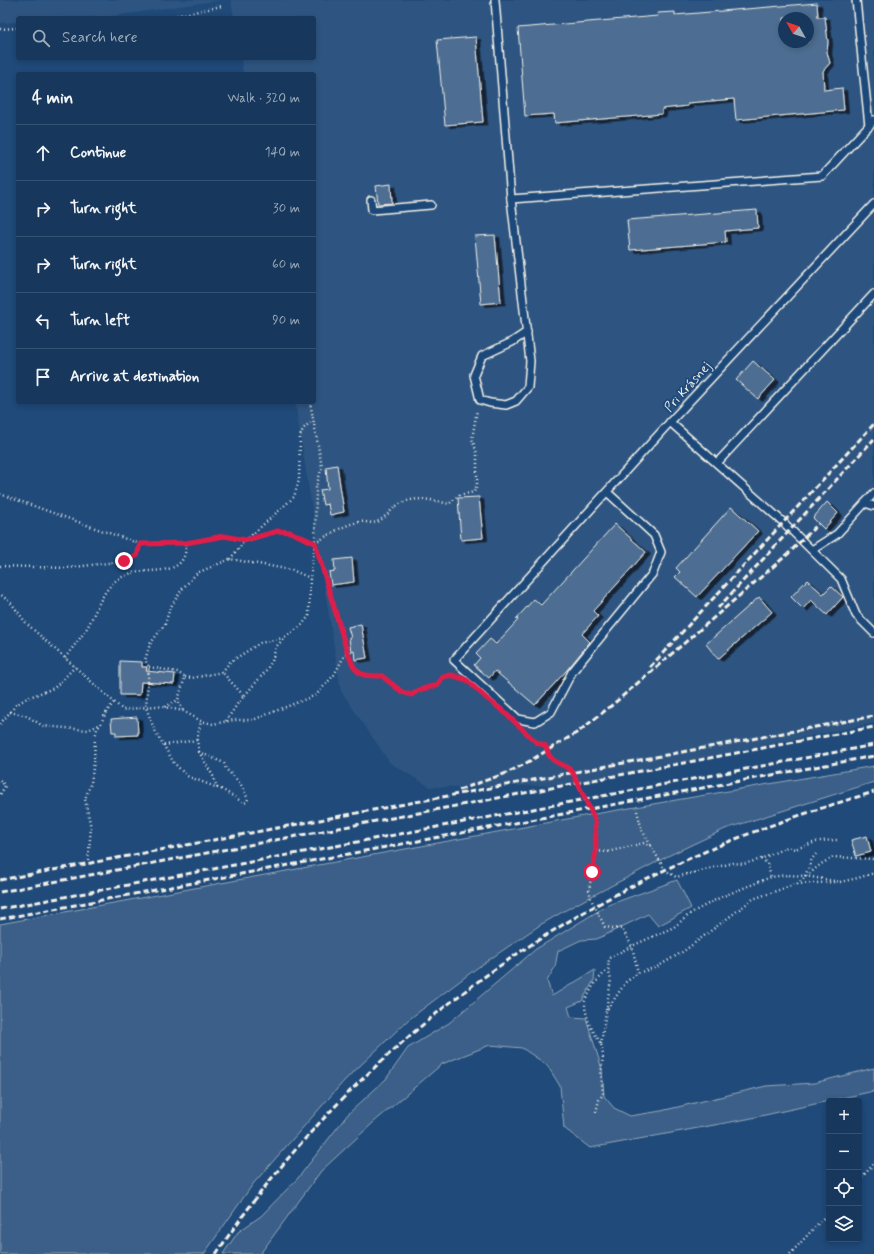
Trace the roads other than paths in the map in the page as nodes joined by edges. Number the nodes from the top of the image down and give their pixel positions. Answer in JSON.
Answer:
{"nodes":[{"id":1,"x":495,"y":0,"type":"edge"},
{"id":2,"x":856,"y":0,"type":"edge"},
{"id":3,"x":871,"y":123,"type":"edge"},
{"id":4,"x":511,"y":199,"type":"junction"},
{"id":5,"x":371,"y":200,"type":"dead end"},
{"id":6,"x":874,"y":204,"type":"edge"},
{"id":7,"x":431,"y":205,"type":"dead end"},
{"id":8,"x":874,"y":294,"type":"edge"},
{"id":9,"x":527,"y":332,"type":"junction"},
{"id":10,"x":670,"y":422,"type":"junction"},
{"id":11,"x":717,"y":463,"type":"junction"},
{"id":12,"x":607,"y":492,"type":"junction"},
{"id":13,"x":874,"y":493,"type":"edge"},
{"id":14,"x":865,"y":503,"type":"junction"},
{"id":15,"x":874,"y":506,"type":"edge"},
{"id":16,"x":812,"y":550,"type":"junction"},
{"id":17,"x":874,"y":633,"type":"edge"}],
"edges":[{"from":1,"to":4,"type":"lane"},
{"from":2,"to":3,"type":"lane"},
{"from":3,"to":4,"type":"lane"},
{"from":4,"to":9,"type":"lane"},
{"from":5,"to":7,"type":"lane"},
{"from":6,"to":10,"type":"lane","name":"Pri Krásnej"},
{"from":8,"to":11,"type":"lane"},
{"from":9,"to":9,"type":"lane"},
{"from":10,"to":11,"type":"lane","name":"Pri Krásnej"},
{"from":10,"to":12,"type":"lane"},
{"from":11,"to":16,"type":"lane","name":"Pri Krásnej"},
{"from":12,"to":12,"type":"lane"},
{"from":13,"to":14,"type":"lane"},
{"from":14,"to":15,"type":"lane"},
{"from":14,"to":16,"type":"lane"},
{"from":16,"to":17,"type":"lane","name":"Pri Krásnej"}]}
